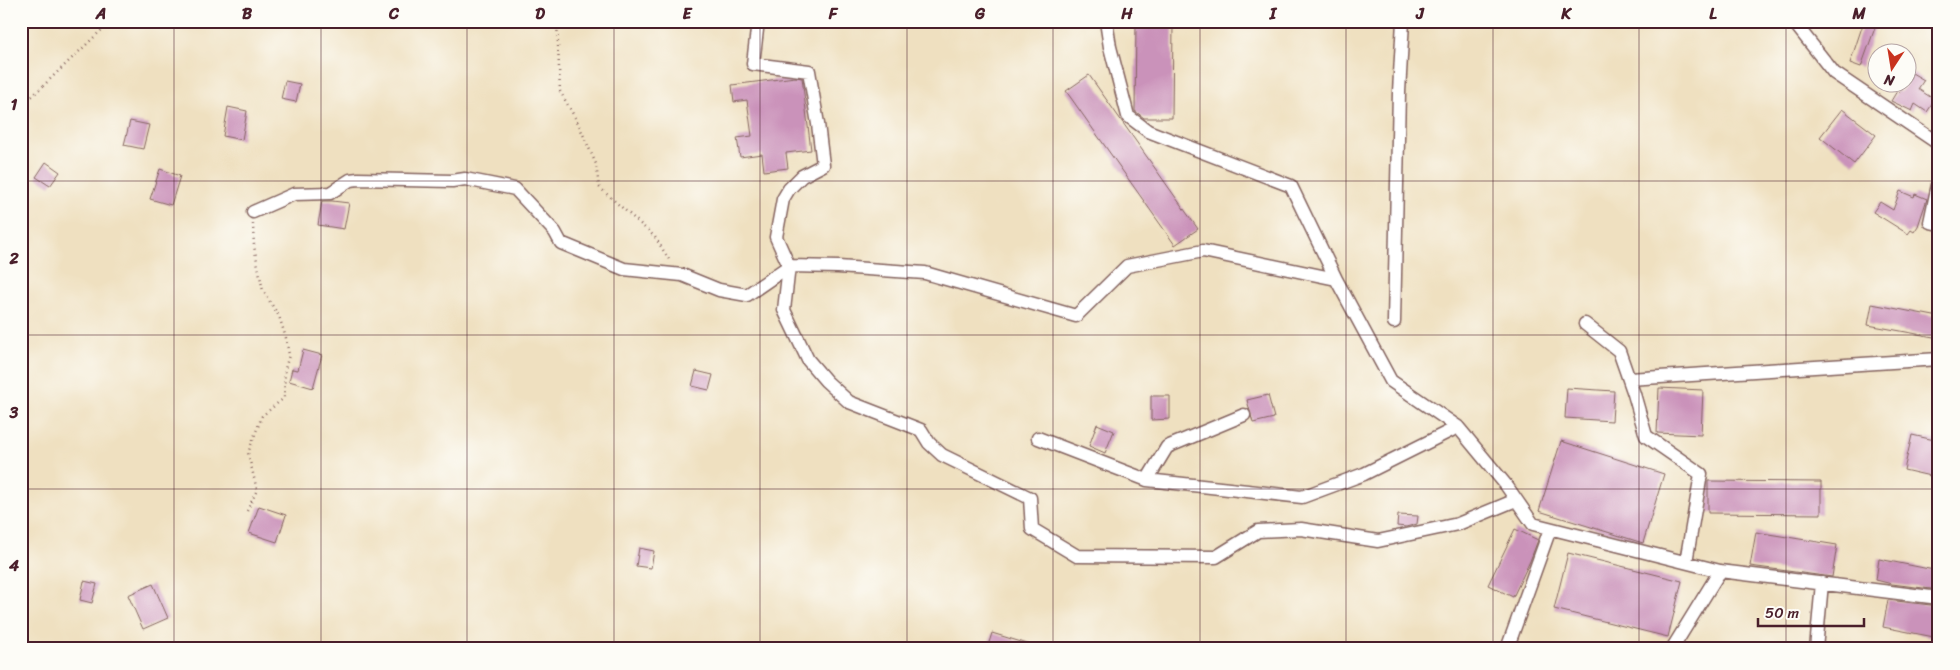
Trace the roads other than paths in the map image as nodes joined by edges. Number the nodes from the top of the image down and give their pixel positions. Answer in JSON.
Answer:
{"nodes":[{"id":1,"x":758,"y":21,"type":"edge"},
{"id":2,"x":1106,"y":21,"type":"edge"},
{"id":3,"x":1403,"y":21,"type":"edge"},
{"id":4,"x":1793,"y":21,"type":"edge"},
{"id":5,"x":1939,"y":144,"type":"edge"},
{"id":6,"x":1939,"y":180,"type":"edge"},
{"id":7,"x":253,"y":212,"type":"road end"},
{"id":8,"x":1939,"y":224,"type":"edge"},
{"id":9,"x":789,"y":266,"type":"junction"},
{"id":10,"x":1336,"y":278,"type":"junction"},
{"id":11,"x":1394,"y":322,"type":"dead end"},
{"id":12,"x":1585,"y":324,"type":"dead end"},
{"id":13,"x":1939,"y":360,"type":"edge"},
{"id":14,"x":1629,"y":379,"type":"junction"},
{"id":15,"x":1244,"y":415,"type":"dead end"},
{"id":16,"x":1458,"y":427,"type":"junction"},
{"id":17,"x":1038,"y":438,"type":"dead end"},
{"id":18,"x":1147,"y":480,"type":"junction"},
{"id":19,"x":1516,"y":500,"type":"junction"},
{"id":20,"x":1550,"y":529,"type":"junction"},
{"id":21,"x":1686,"y":562,"type":"junction"},
{"id":22,"x":1720,"y":570,"type":"junction"},
{"id":23,"x":1822,"y":583,"type":"junction"},
{"id":24,"x":1939,"y":598,"type":"edge"},
{"id":25,"x":1507,"y":649,"type":"edge"},
{"id":26,"x":1672,"y":649,"type":"edge"},
{"id":27,"x":1816,"y":649,"type":"edge"}],
"edges":[{"from":1,"to":9,"type":"street"},
{"from":2,"to":10,"type":"street"},
{"from":3,"to":11,"type":"street"},
{"from":4,"to":5,"type":"street"},
{"from":6,"to":8,"type":"street"},
{"from":7,"to":9,"type":"street"},
{"from":9,"to":10,"type":"street"},
{"from":9,"to":19,"type":"street"},
{"from":10,"to":16,"type":"street"},
{"from":12,"to":14,"type":"street"},
{"from":13,"to":14,"type":"street"},
{"from":14,"to":21,"type":"street"},
{"from":15,"to":18,"type":"street"},
{"from":16,"to":18,"type":"street"},
{"from":16,"to":19,"type":"street"},
{"from":17,"to":18,"type":"street"},
{"from":19,"to":20,"type":"street"},
{"from":20,"to":21,"type":"street"},
{"from":20,"to":25,"type":"street"},
{"from":21,"to":22,"type":"street"},
{"from":22,"to":23,"type":"street"},
{"from":22,"to":26,"type":"street"},
{"from":23,"to":24,"type":"street"},
{"from":23,"to":27,"type":"street"}]}
